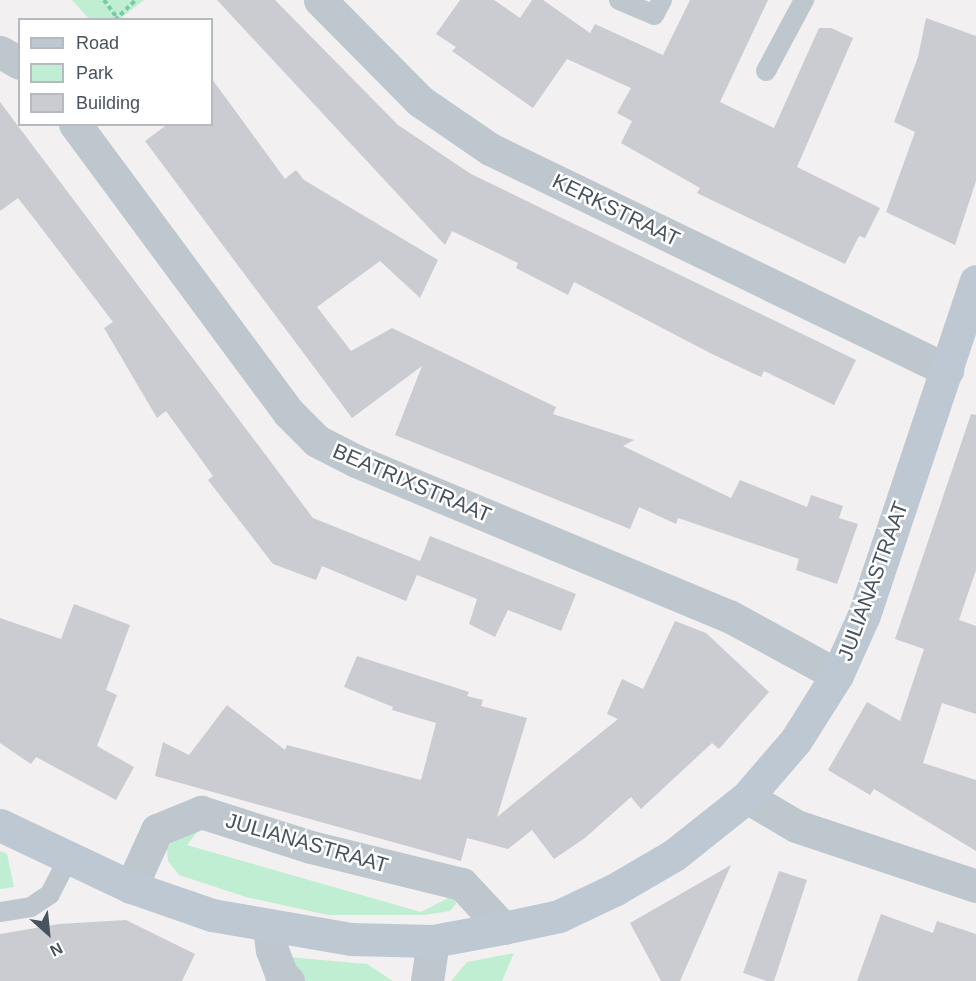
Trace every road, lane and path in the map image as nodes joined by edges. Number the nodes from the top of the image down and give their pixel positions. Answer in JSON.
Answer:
{"nodes":[{"id":1,"x":104,"y":0,"type":"edge"},
{"id":2,"x":136,"y":0,"type":"edge"},
{"id":3,"x":320,"y":0,"type":"edge"},
{"id":4,"x":619,"y":0,"type":"edge"},
{"id":5,"x":662,"y":0,"type":"edge"},
{"id":6,"x":804,"y":0,"type":"edge"},
{"id":7,"x":115,"y":18,"type":"edge"},
{"id":8,"x":117,"y":18,"type":"edge"},
{"id":9,"x":0,"y":51,"type":"edge"},
{"id":10,"x":18,"y":62,"type":"edge"},
{"id":11,"x":766,"y":71,"type":"dead end"},
{"id":12,"x":76,"y":126,"type":"edge"},
{"id":13,"x":976,"y":280,"type":"edge"},
{"id":14,"x":967,"y":336,"type":"edge"},
{"id":15,"x":947,"y":370,"type":"junction"},
{"id":16,"x":837,"y":675,"type":"junction"},
{"id":17,"x":747,"y":798,"type":"junction"},
{"id":18,"x":0,"y":825,"type":"edge"},
{"id":19,"x":70,"y":855,"type":"junction"},
{"id":20,"x":976,"y":886,"type":"edge"},
{"id":21,"x":131,"y":887,"type":"junction"},
{"id":22,"x":0,"y":912,"type":"edge"},
{"id":23,"x":269,"y":927,"type":"junction"},
{"id":24,"x":503,"y":928,"type":"junction"},
{"id":25,"x":433,"y":941,"type":"junction"},
{"id":26,"x":288,"y":981,"type":"edge"},
{"id":27,"x":427,"y":981,"type":"edge"}],
"edges":[{"from":1,"to":7,"type":"path"},
{"from":2,"to":8,"type":"path"},
{"from":3,"to":15,"type":"street","name":"KERKSTRAAT"},
{"from":4,"to":5,"type":"lane"},
{"from":6,"to":11,"type":"lane"},
{"from":9,"to":10,"type":"street"},
{"from":12,"to":16,"type":"street","name":"BEATRIXSTRAAT"},
{"from":13,"to":14,"type":"street","name":"JULIANASTRAAT"},
{"from":14,"to":15,"type":"street","name":"JULIANASTRAAT"},
{"from":15,"to":16,"type":"street","name":"JULIANASTRAAT"},
{"from":16,"to":17,"type":"street","name":"JULIANASTRAAT"},
{"from":17,"to":20,"type":"street"},
{"from":17,"to":24,"type":"street","name":"JULIANASTRAAT"},
{"from":18,"to":19,"type":"street","name":"JULIANASTRAAT"},
{"from":19,"to":21,"type":"street","name":"JULIANASTRAAT"},
{"from":19,"to":22,"type":"lane"},
{"from":21,"to":23,"type":"street","name":"JULIANASTRAAT"},
{"from":21,"to":24,"type":"street","name":"JULIANASTRAAT"},
{"from":23,"to":25,"type":"street","name":"JULIANASTRAAT"},
{"from":23,"to":26,"type":"street"},
{"from":24,"to":25,"type":"street","name":"JULIANASTRAAT"},
{"from":25,"to":27,"type":"street"}]}
